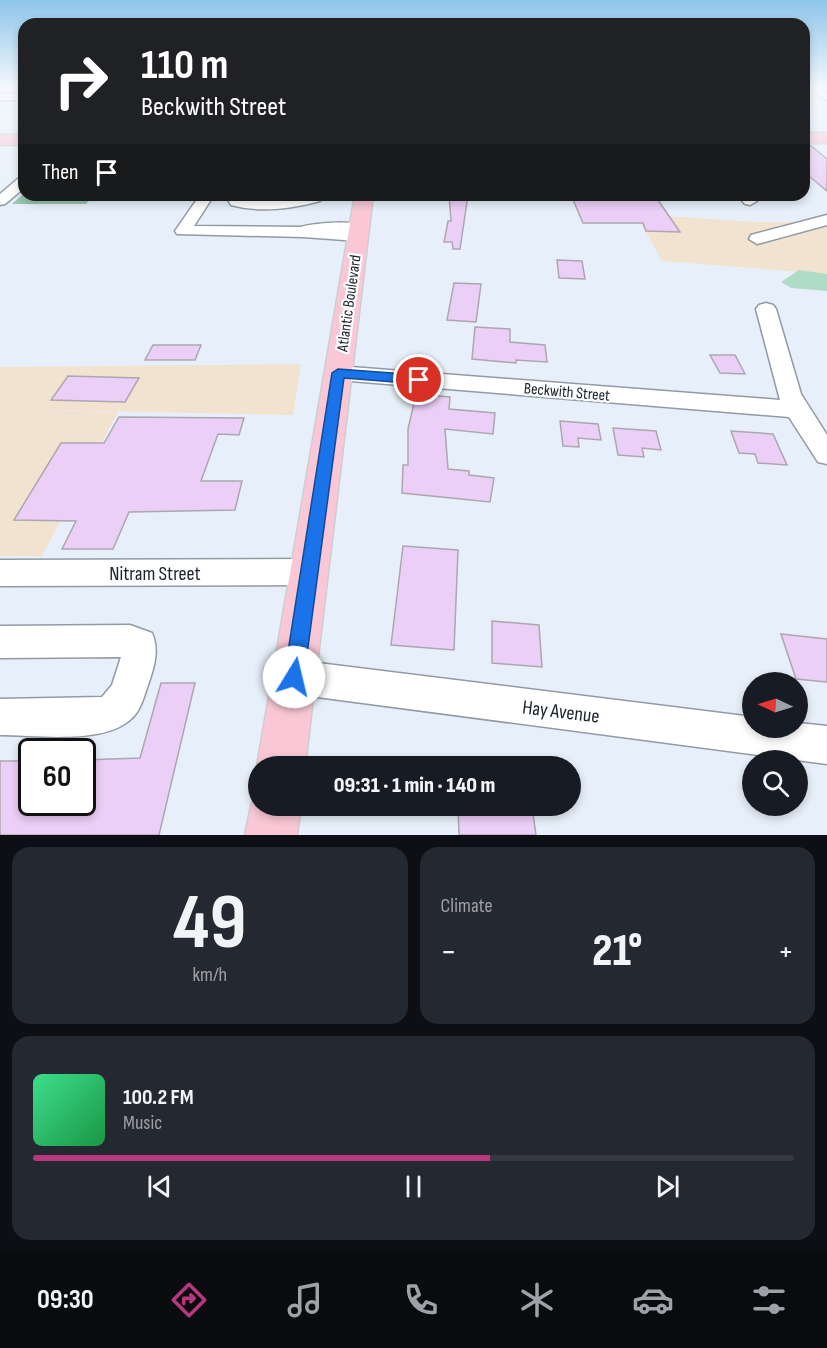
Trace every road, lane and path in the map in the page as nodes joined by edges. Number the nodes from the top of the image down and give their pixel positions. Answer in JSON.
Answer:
{"nodes":[{"id":1,"x":810,"y":138,"type":"edge"},
{"id":2,"x":827,"y":138,"type":"edge"},
{"id":3,"x":0,"y":140,"type":"edge"},
{"id":4,"x":18,"y":140,"type":"edge"},
{"id":5,"x":18,"y":186,"type":"edge"},
{"id":6,"x":0,"y":201,"type":"edge"},
{"id":7,"x":203,"y":201,"type":"edge"},
{"id":8,"x":236,"y":201,"type":"edge"},
{"id":9,"x":302,"y":201,"type":"edge"},
{"id":10,"x":362,"y":201,"type":"edge"},
{"id":11,"x":827,"y":220,"type":"edge"},
{"id":12,"x":358,"y":232,"type":"junction"},
{"id":13,"x":757,"y":239,"type":"dead end"},
{"id":14,"x":766,"y":309,"type":"dead end"},
{"id":15,"x":338,"y":373,"type":"junction"},
{"id":16,"x":796,"y":409,"type":"junction"},
{"id":17,"x":827,"y":455,"type":"edge"},
{"id":18,"x":310,"y":572,"type":"junction"},
{"id":19,"x":0,"y":573,"type":"edge"},
{"id":20,"x":0,"y":642,"type":"edge"},
{"id":21,"x":294,"y":677,"type":"junction"},
{"id":22,"x":0,"y":717,"type":"edge"},
{"id":23,"x":827,"y":745,"type":"edge"},
{"id":24,"x":282,"y":756,"type":"edge"},
{"id":25,"x":274,"y":816,"type":"edge"},
{"id":26,"x":271,"y":835,"type":"edge"}],
"edges":[{"from":1,"to":2,"type":"main road"},
{"from":3,"to":4,"type":"main road"},
{"from":5,"to":6,"type":"street"},
{"from":7,"to":12,"type":"street"},
{"from":8,"to":9,"type":"street"},
{"from":10,"to":12,"type":"main road","name":"Atlantic Boulevard"},
{"from":11,"to":13,"type":"street"},
{"from":12,"to":15,"type":"main road","name":"Atlantic Boulevard"},
{"from":14,"to":16,"type":"street"},
{"from":15,"to":16,"type":"street","name":"Beckwith Street"},
{"from":15,"to":18,"type":"main road","name":"Atlantic Boulevard"},
{"from":16,"to":17,"type":"street"},
{"from":18,"to":19,"type":"street","name":"Nitram Street"},
{"from":18,"to":21,"type":"main road","name":"Atlantic Boulevard"},
{"from":20,"to":22,"type":"street"},
{"from":21,"to":23,"type":"street","name":"Hay Avenue"},
{"from":21,"to":24,"type":"main road","name":"Atlantic Boulevard"},
{"from":25,"to":26,"type":"main road"}]}
